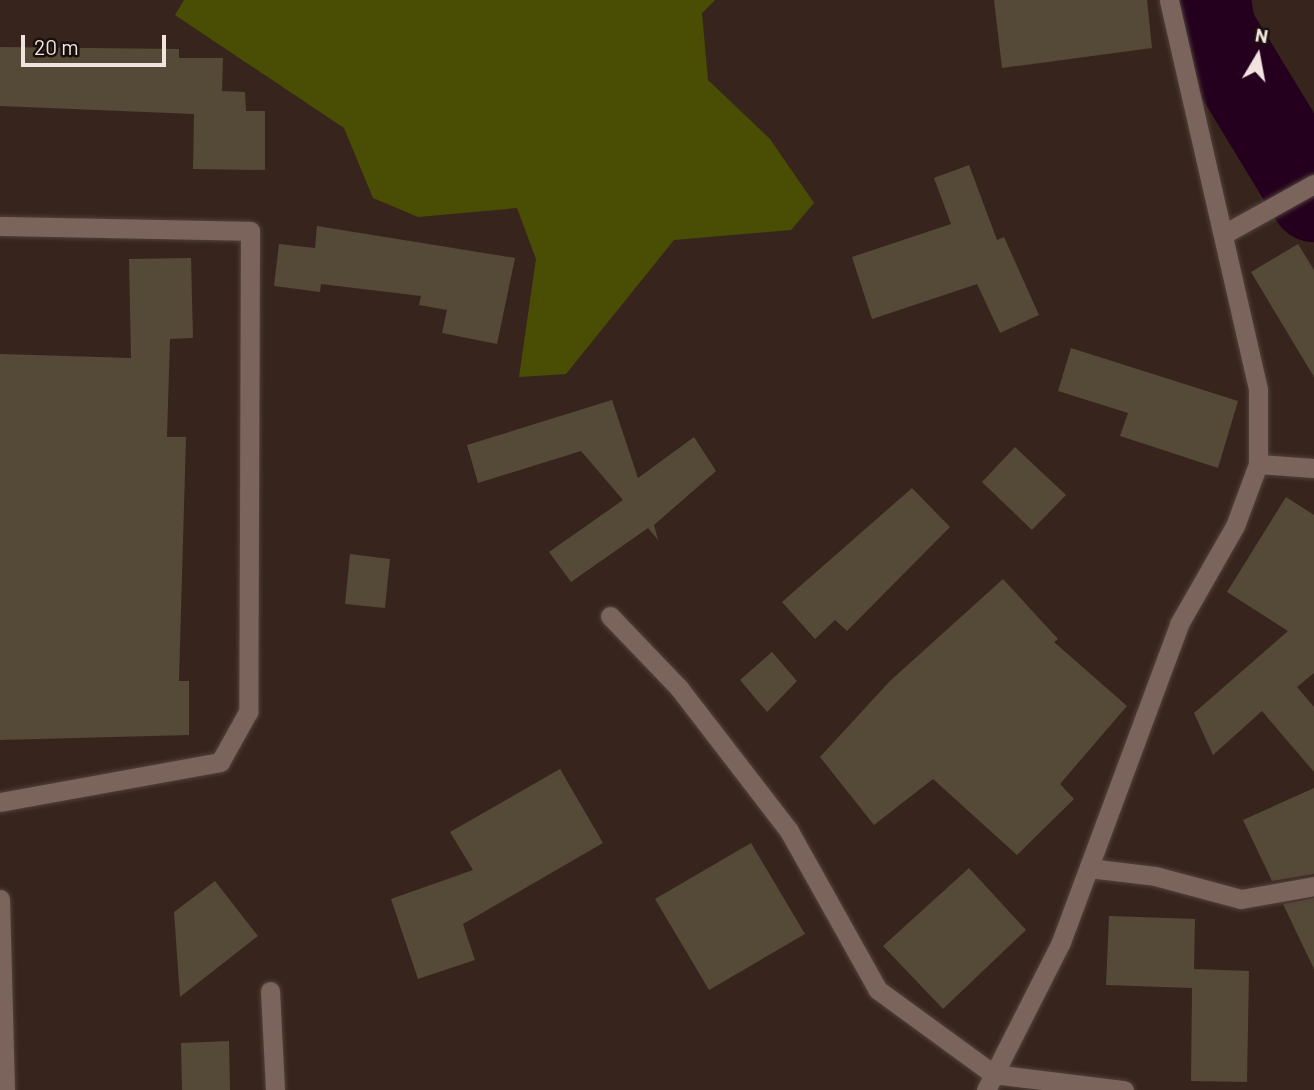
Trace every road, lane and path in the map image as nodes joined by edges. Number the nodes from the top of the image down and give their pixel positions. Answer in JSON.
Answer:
{"nodes":[{"id":1,"x":1169,"y":0,"type":"edge"},
{"id":2,"x":1314,"y":184,"type":"edge"},
{"id":3,"x":0,"y":226,"type":"edge"},
{"id":4,"x":1224,"y":234,"type":"junction"},
{"id":5,"x":1258,"y":464,"type":"junction"},
{"id":6,"x":1314,"y":468,"type":"edge"},
{"id":7,"x":610,"y":616,"type":"dead end"},
{"id":8,"x":0,"y":802,"type":"edge"},
{"id":9,"x":1089,"y":868,"type":"junction"},
{"id":10,"x":1314,"y":886,"type":"edge"},
{"id":11,"x":0,"y":899,"type":"edge"},
{"id":12,"x":270,"y":991,"type":"dead end"},
{"id":13,"x":990,"y":1082,"type":"edge"},
{"id":14,"x":3,"y":1088,"type":"edge"},
{"id":15,"x":275,"y":1090,"type":"edge"},
{"id":16,"x":1124,"y":1090,"type":"edge"}],
"edges":[{"from":1,"to":4,"type":"street"},
{"from":2,"to":4,"type":"street"},
{"from":3,"to":8,"type":"street"},
{"from":4,"to":5,"type":"street"},
{"from":5,"to":6,"type":"street"},
{"from":5,"to":9,"type":"street"},
{"from":7,"to":13,"type":"street"},
{"from":9,"to":10,"type":"street"},
{"from":9,"to":13,"type":"street"},
{"from":11,"to":14,"type":"street"},
{"from":12,"to":15,"type":"street"},
{"from":13,"to":16,"type":"street"}]}
